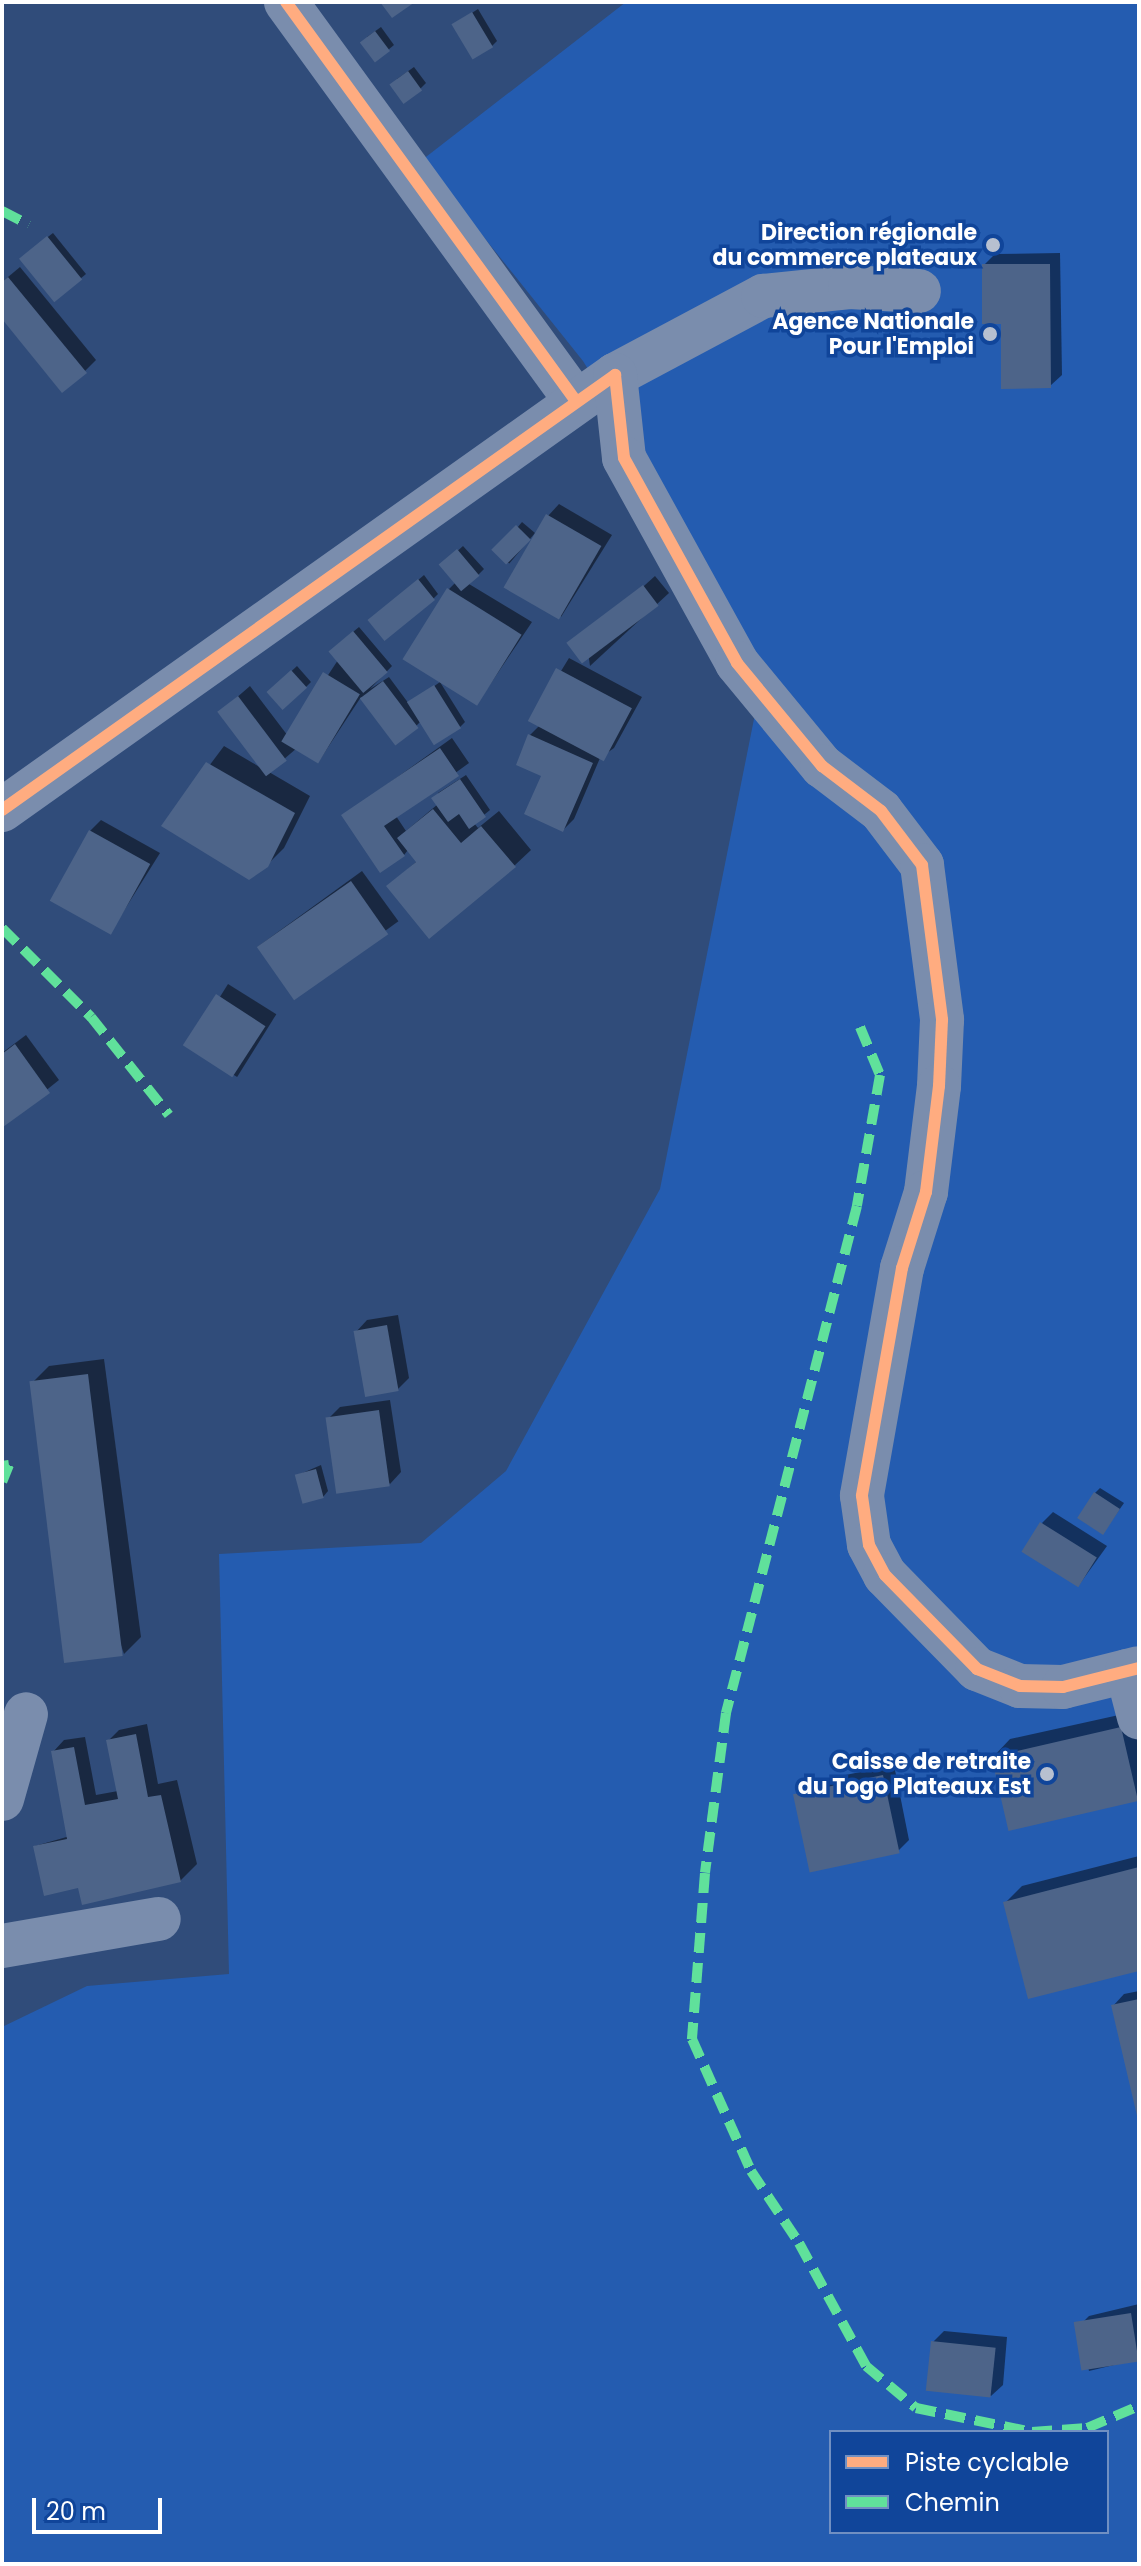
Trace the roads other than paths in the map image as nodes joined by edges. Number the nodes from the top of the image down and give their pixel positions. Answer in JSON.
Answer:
{"nodes":[{"id":1,"x":286,"y":2,"type":"edge"},
{"id":2,"x":919,"y":291,"type":"dead end"},
{"id":3,"x":615,"y":375,"type":"junction"},
{"id":4,"x":574,"y":399,"type":"junction"},
{"id":5,"x":2,"y":810,"type":"edge"},
{"id":6,"x":1133,"y":1670,"type":"edge"},
{"id":7,"x":26,"y":1714,"type":"dead end"},
{"id":8,"x":1139,"y":1717,"type":"edge"},
{"id":9,"x":2,"y":1793,"type":"edge"},
{"id":10,"x":159,"y":1919,"type":"dead end"},
{"id":11,"x":2,"y":1946,"type":"edge"}],
"edges":[{"from":1,"to":4,"type":"street"},
{"from":2,"to":3,"type":"street"},
{"from":3,"to":4,"type":"street"},
{"from":3,"to":6,"type":"street"},
{"from":4,"to":5,"type":"street"},
{"from":6,"to":8,"type":"street"},
{"from":7,"to":9,"type":"street"},
{"from":10,"to":11,"type":"street"}]}
